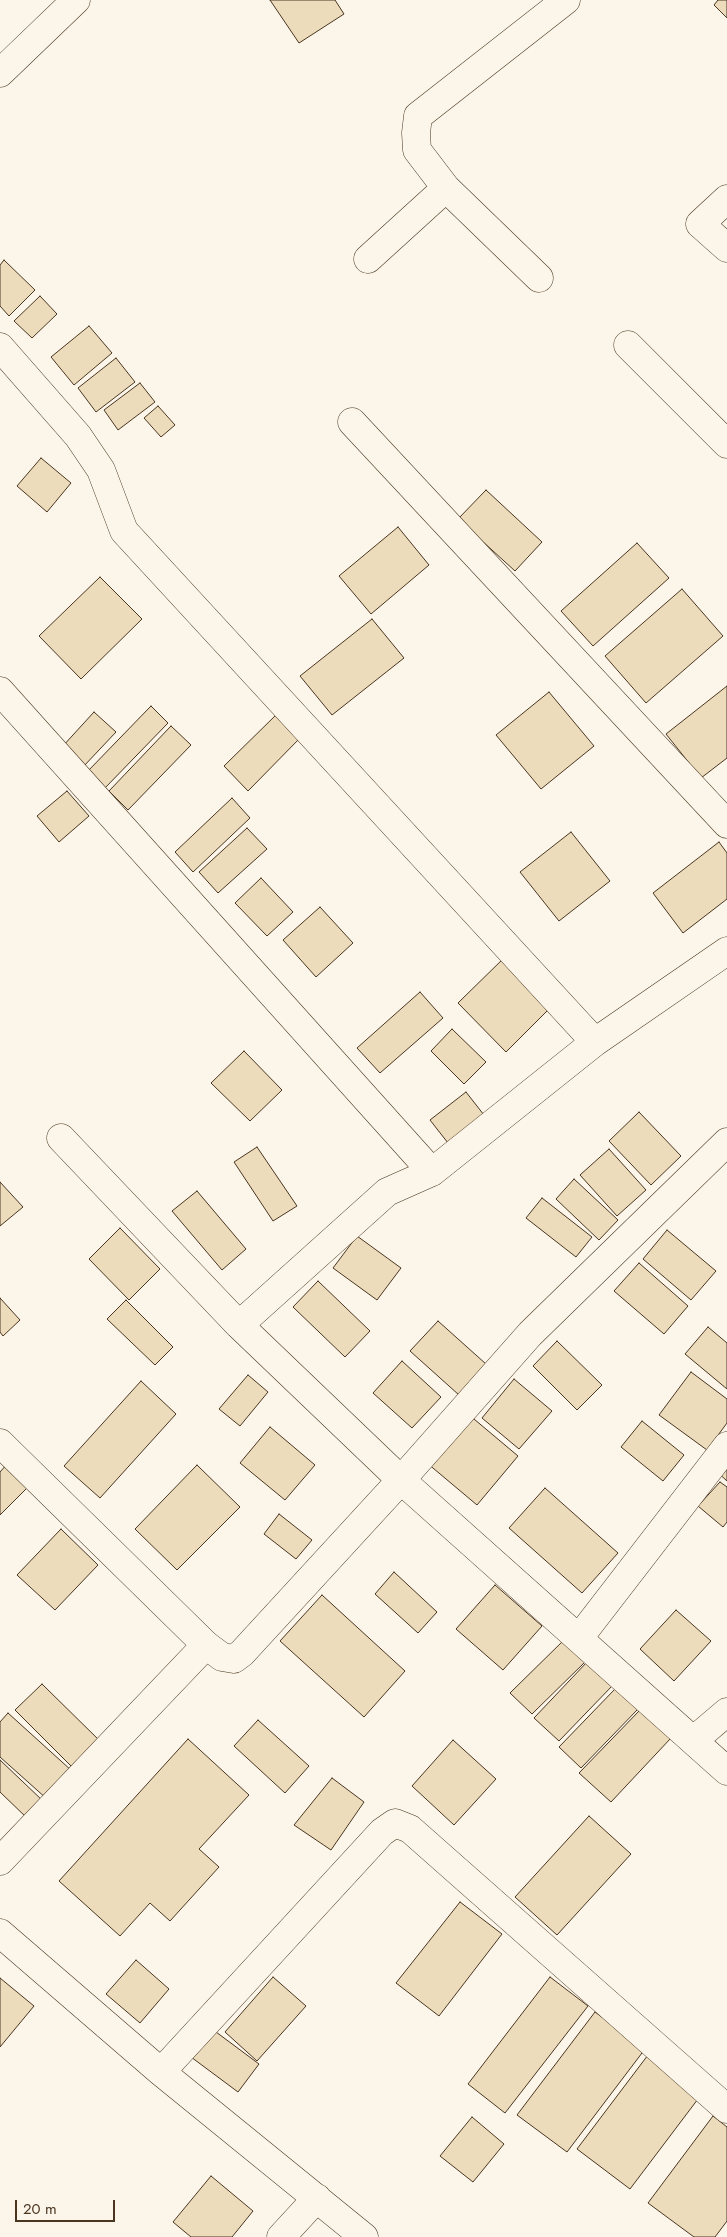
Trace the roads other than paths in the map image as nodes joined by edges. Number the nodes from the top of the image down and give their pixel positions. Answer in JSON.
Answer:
{"nodes":[{"id":1,"x":76,"y":0,"type":"edge"},
{"id":2,"x":566,"y":0,"type":"edge"},
{"id":3,"x":0,"y":73,"type":"edge"},
{"id":4,"x":446,"y":188,"type":"junction"},
{"id":5,"x":727,"y":198,"type":"edge"},
{"id":6,"x":727,"y":248,"type":"edge"},
{"id":7,"x":368,"y":258,"type":"dead end"},
{"id":8,"x":539,"y":278,"type":"dead end"},
{"id":9,"x":628,"y":345,"type":"dead end"},
{"id":10,"x":0,"y":347,"type":"edge"},
{"id":11,"x":352,"y":422,"type":"dead end"},
{"id":12,"x":727,"y":444,"type":"edge"},
{"id":13,"x":0,"y":691,"type":"edge"},
{"id":14,"x":727,"y":824,"type":"edge"},
{"id":15,"x":727,"y":952,"type":"edge"},
{"id":16,"x":595,"y":1042,"type":"junction"},
{"id":17,"x":61,"y":1138,"type":"dead end"},
{"id":18,"x":727,"y":1142,"type":"edge"},
{"id":19,"x":432,"y":1172,"type":"junction"},
{"id":20,"x":239,"y":1325,"type":"junction"},
{"id":21,"x":0,"y":1443,"type":"edge"},
{"id":22,"x":727,"y":1446,"type":"edge"},
{"id":23,"x":401,"y":1480,"type":"junction"},
{"id":24,"x":579,"y":1638,"type":"junction"},
{"id":25,"x":206,"y":1645,"type":"junction"},
{"id":26,"x":727,"y":1712,"type":"edge"},
{"id":27,"x":694,"y":1740,"type":"junction"},
{"id":28,"x":727,"y":1771,"type":"edge"},
{"id":29,"x":0,"y":1861,"type":"edge"},
{"id":30,"x":0,"y":1933,"type":"edge"},
{"id":31,"x":161,"y":2072,"type":"junction"},
{"id":32,"x":727,"y":2109,"type":"edge"},
{"id":33,"x":316,"y":2198,"type":"junction"},
{"id":34,"x":281,"y":2237,"type":"edge"},
{"id":35,"x":364,"y":2237,"type":"edge"}],
"edges":[{"from":1,"to":3,"type":"street"},
{"from":2,"to":4,"type":"street"},
{"from":4,"to":7,"type":"street"},
{"from":4,"to":8,"type":"street"},
{"from":5,"to":6,"type":"street"},
{"from":9,"to":12,"type":"street"},
{"from":10,"to":16,"type":"street"},
{"from":11,"to":14,"type":"street"},
{"from":13,"to":19,"type":"street"},
{"from":15,"to":16,"type":"street"},
{"from":16,"to":19,"type":"street"},
{"from":17,"to":20,"type":"street"},
{"from":18,"to":23,"type":"street"},
{"from":19,"to":20,"type":"street"},
{"from":20,"to":23,"type":"street"},
{"from":21,"to":25,"type":"street"},
{"from":22,"to":24,"type":"street"},
{"from":23,"to":24,"type":"street"},
{"from":23,"to":25,"type":"street"},
{"from":24,"to":27,"type":"street"},
{"from":25,"to":29,"type":"street"},
{"from":26,"to":27,"type":"street"},
{"from":27,"to":28,"type":"street"},
{"from":30,"to":31,"type":"street"},
{"from":31,"to":32,"type":"street"},
{"from":31,"to":33,"type":"street"},
{"from":33,"to":34,"type":"street"},
{"from":33,"to":35,"type":"street"}]}
